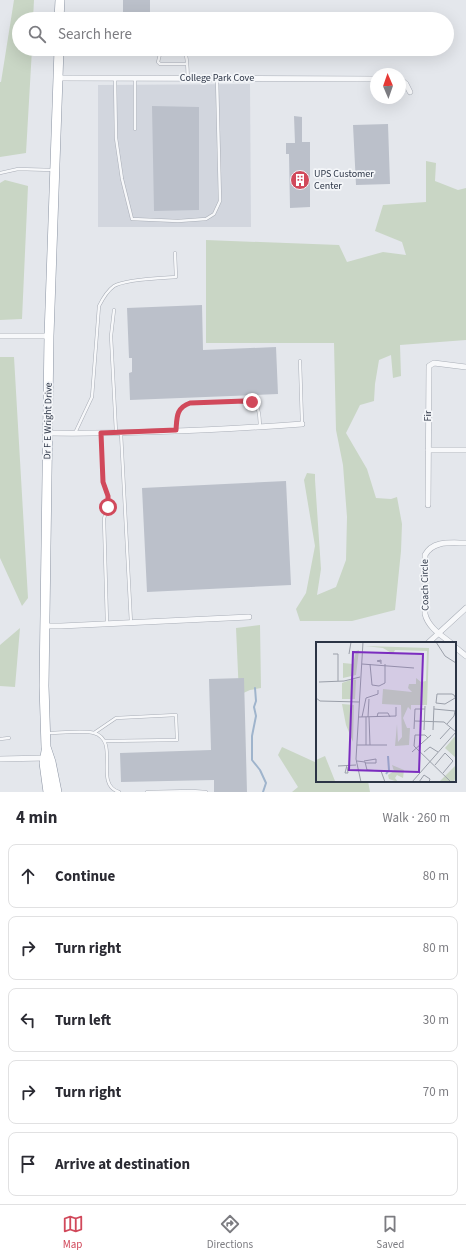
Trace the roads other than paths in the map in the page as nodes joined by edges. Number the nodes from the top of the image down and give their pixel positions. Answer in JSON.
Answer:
{"nodes":[{"id":1,"x":60,"y":0,"type":"edge"},
{"id":2,"x":59,"y":12,"type":"edge"},
{"id":3,"x":59,"y":56,"type":"edge"},
{"id":4,"x":159,"y":56,"type":"edge"},
{"id":5,"x":186,"y":56,"type":"edge"},
{"id":6,"x":187,"y":64,"type":"junction"},
{"id":7,"x":58,"y":78,"type":"junction"},
{"id":8,"x":115,"y":78,"type":"junction"},
{"id":9,"x":135,"y":78,"type":"junction"},
{"id":10,"x":188,"y":78,"type":"junction"},
{"id":11,"x":217,"y":78,"type":"junction"},
{"id":12,"x":370,"y":79,"type":"edge"},
{"id":13,"x":406,"y":84,"type":"edge"},
{"id":14,"x":410,"y":92,"type":"dead end"},
{"id":15,"x":135,"y":129,"type":"dead end"},
{"id":16,"x":54,"y":170,"type":"junction"},
{"id":17,"x":0,"y":173,"type":"edge"},
{"id":18,"x":175,"y":253,"type":"dead end"},
{"id":19,"x":114,"y":310,"type":"dead end"},
{"id":20,"x":0,"y":336,"type":"edge"},
{"id":21,"x":49,"y":336,"type":"junction"},
{"id":22,"x":300,"y":360,"type":"dead end"},
{"id":23,"x":466,"y":367,"type":"edge"},
{"id":24,"x":302,"y":424,"type":"joint"},
{"id":25,"x":260,"y":427,"type":"junction"},
{"id":26,"x":176,"y":430,"type":"junction"},
{"id":27,"x":118,"y":432,"type":"junction"},
{"id":28,"x":47,"y":433,"type":"junction"},
{"id":29,"x":75,"y":433,"type":"junction"},
{"id":30,"x":101,"y":433,"type":"junction"},
{"id":31,"x":428,"y":450,"type":"junction"},
{"id":32,"x":466,"y":450,"type":"edge"},
{"id":33,"x":428,"y":505,"type":"dead end"},
{"id":34,"x":466,"y":543,"type":"edge"},
{"id":35,"x":466,"y":608,"type":"edge"},
{"id":36,"x":249,"y":617,"type":"dead end"},
{"id":37,"x":131,"y":623,"type":"junction"},
{"id":38,"x":107,"y":624,"type":"junction"},
{"id":39,"x":45,"y":626,"type":"junction"},
{"id":40,"x":439,"y":633,"type":"junction"},
{"id":41,"x":429,"y":642,"type":"edge"},
{"id":42,"x":450,"y":642,"type":"edge"},
{"id":43,"x":456,"y":648,"type":"edge"},
{"id":44,"x":466,"y":656,"type":"edge"},
{"id":45,"x":45,"y":733,"type":"junction"},
{"id":46,"x":94,"y":733,"type":"junction"},
{"id":47,"x":0,"y":738,"type":"edge"},
{"id":48,"x":9,"y":738,"type":"dead end"},
{"id":49,"x":105,"y":741,"type":"junction"},
{"id":50,"x":46,"y":747,"type":"junction"},
{"id":51,"x":45,"y":758,"type":"junction"},
{"id":52,"x":0,"y":759,"type":"edge"},
{"id":53,"x":48,"y":792,"type":"edge"},
{"id":54,"x":57,"y":792,"type":"edge"},
{"id":55,"x":120,"y":792,"type":"edge"},
{"id":56,"x":147,"y":792,"type":"edge"},
{"id":57,"x":206,"y":792,"type":"edge"}],
"edges":[{"from":1,"to":2,"type":"highway"},
{"from":3,"to":7,"type":"highway","name":"Dr F E Wright Drive"},
{"from":4,"to":6,"type":"lane"},
{"from":5,"to":6,"type":"lane"},
{"from":6,"to":10,"type":"lane"},
{"from":7,"to":8,"type":"street","name":"College Park Cove"},
{"from":7,"to":16,"type":"highway","name":"Dr F E Wright Drive"},
{"from":8,"to":9,"type":"street","name":"College Park Cove"},
{"from":8,"to":11,"type":"lane"},
{"from":9,"to":10,"type":"street","name":"College Park Cove"},
{"from":9,"to":15,"type":"lane"},
{"from":10,"to":11,"type":"street","name":"College Park Cove"},
{"from":11,"to":12,"type":"street","name":"College Park Cove"},
{"from":13,"to":14,"type":"street"},
{"from":16,"to":17,"type":"lane"},
{"from":16,"to":21,"type":"highway","name":"Dr F E Wright Drive"},
{"from":18,"to":29,"type":"lane"},
{"from":19,"to":27,"type":"lane"},
{"from":20,"to":21,"type":"street"},
{"from":21,"to":28,"type":"highway","name":"Dr F E Wright Drive"},
{"from":22,"to":24,"type":"lane"},
{"from":23,"to":31,"type":"street","name":"Fir"},
{"from":24,"to":25,"type":"street"},
{"from":25,"to":26,"type":"street"},
{"from":25,"to":26,"type":"lane"},
{"from":26,"to":27,"type":"street"},
{"from":27,"to":30,"type":"street"},
{"from":27,"to":37,"type":"lane"},
{"from":28,"to":29,"type":"street"},
{"from":28,"to":39,"type":"highway","name":"Dr F E Wright Drive"},
{"from":29,"to":30,"type":"street"},
{"from":30,"to":38,"type":"lane"},
{"from":31,"to":32,"type":"street"},
{"from":31,"to":33,"type":"street","name":"Fir"},
{"from":34,"to":40,"type":"street","name":"Coach Circle"},
{"from":35,"to":40,"type":"street"},
{"from":36,"to":37,"type":"street"},
{"from":37,"to":38,"type":"street"},
{"from":38,"to":39,"type":"street"},
{"from":39,"to":45,"type":"highway","name":"Dr F E Wright Drive"},
{"from":40,"to":41,"type":"street"},
{"from":40,"to":42,"type":"street","name":"Coach Circle"},
{"from":43,"to":44,"type":"street"},
{"from":45,"to":46,"type":"lane"},
{"from":45,"to":50,"type":"highway","name":"Dr F E Wright Drive"},
{"from":46,"to":49,"type":"lane"},
{"from":46,"to":49,"type":"lane"},
{"from":47,"to":48,"type":"lane"},
{"from":49,"to":55,"type":"lane"},
{"from":50,"to":51,"type":"highway"},
{"from":50,"to":54,"type":"highway","name":"Dr F E Wright Drive"},
{"from":51,"to":52,"type":"street"},
{"from":51,"to":53,"type":"highway"},
{"from":56,"to":57,"type":"lane"}]}
